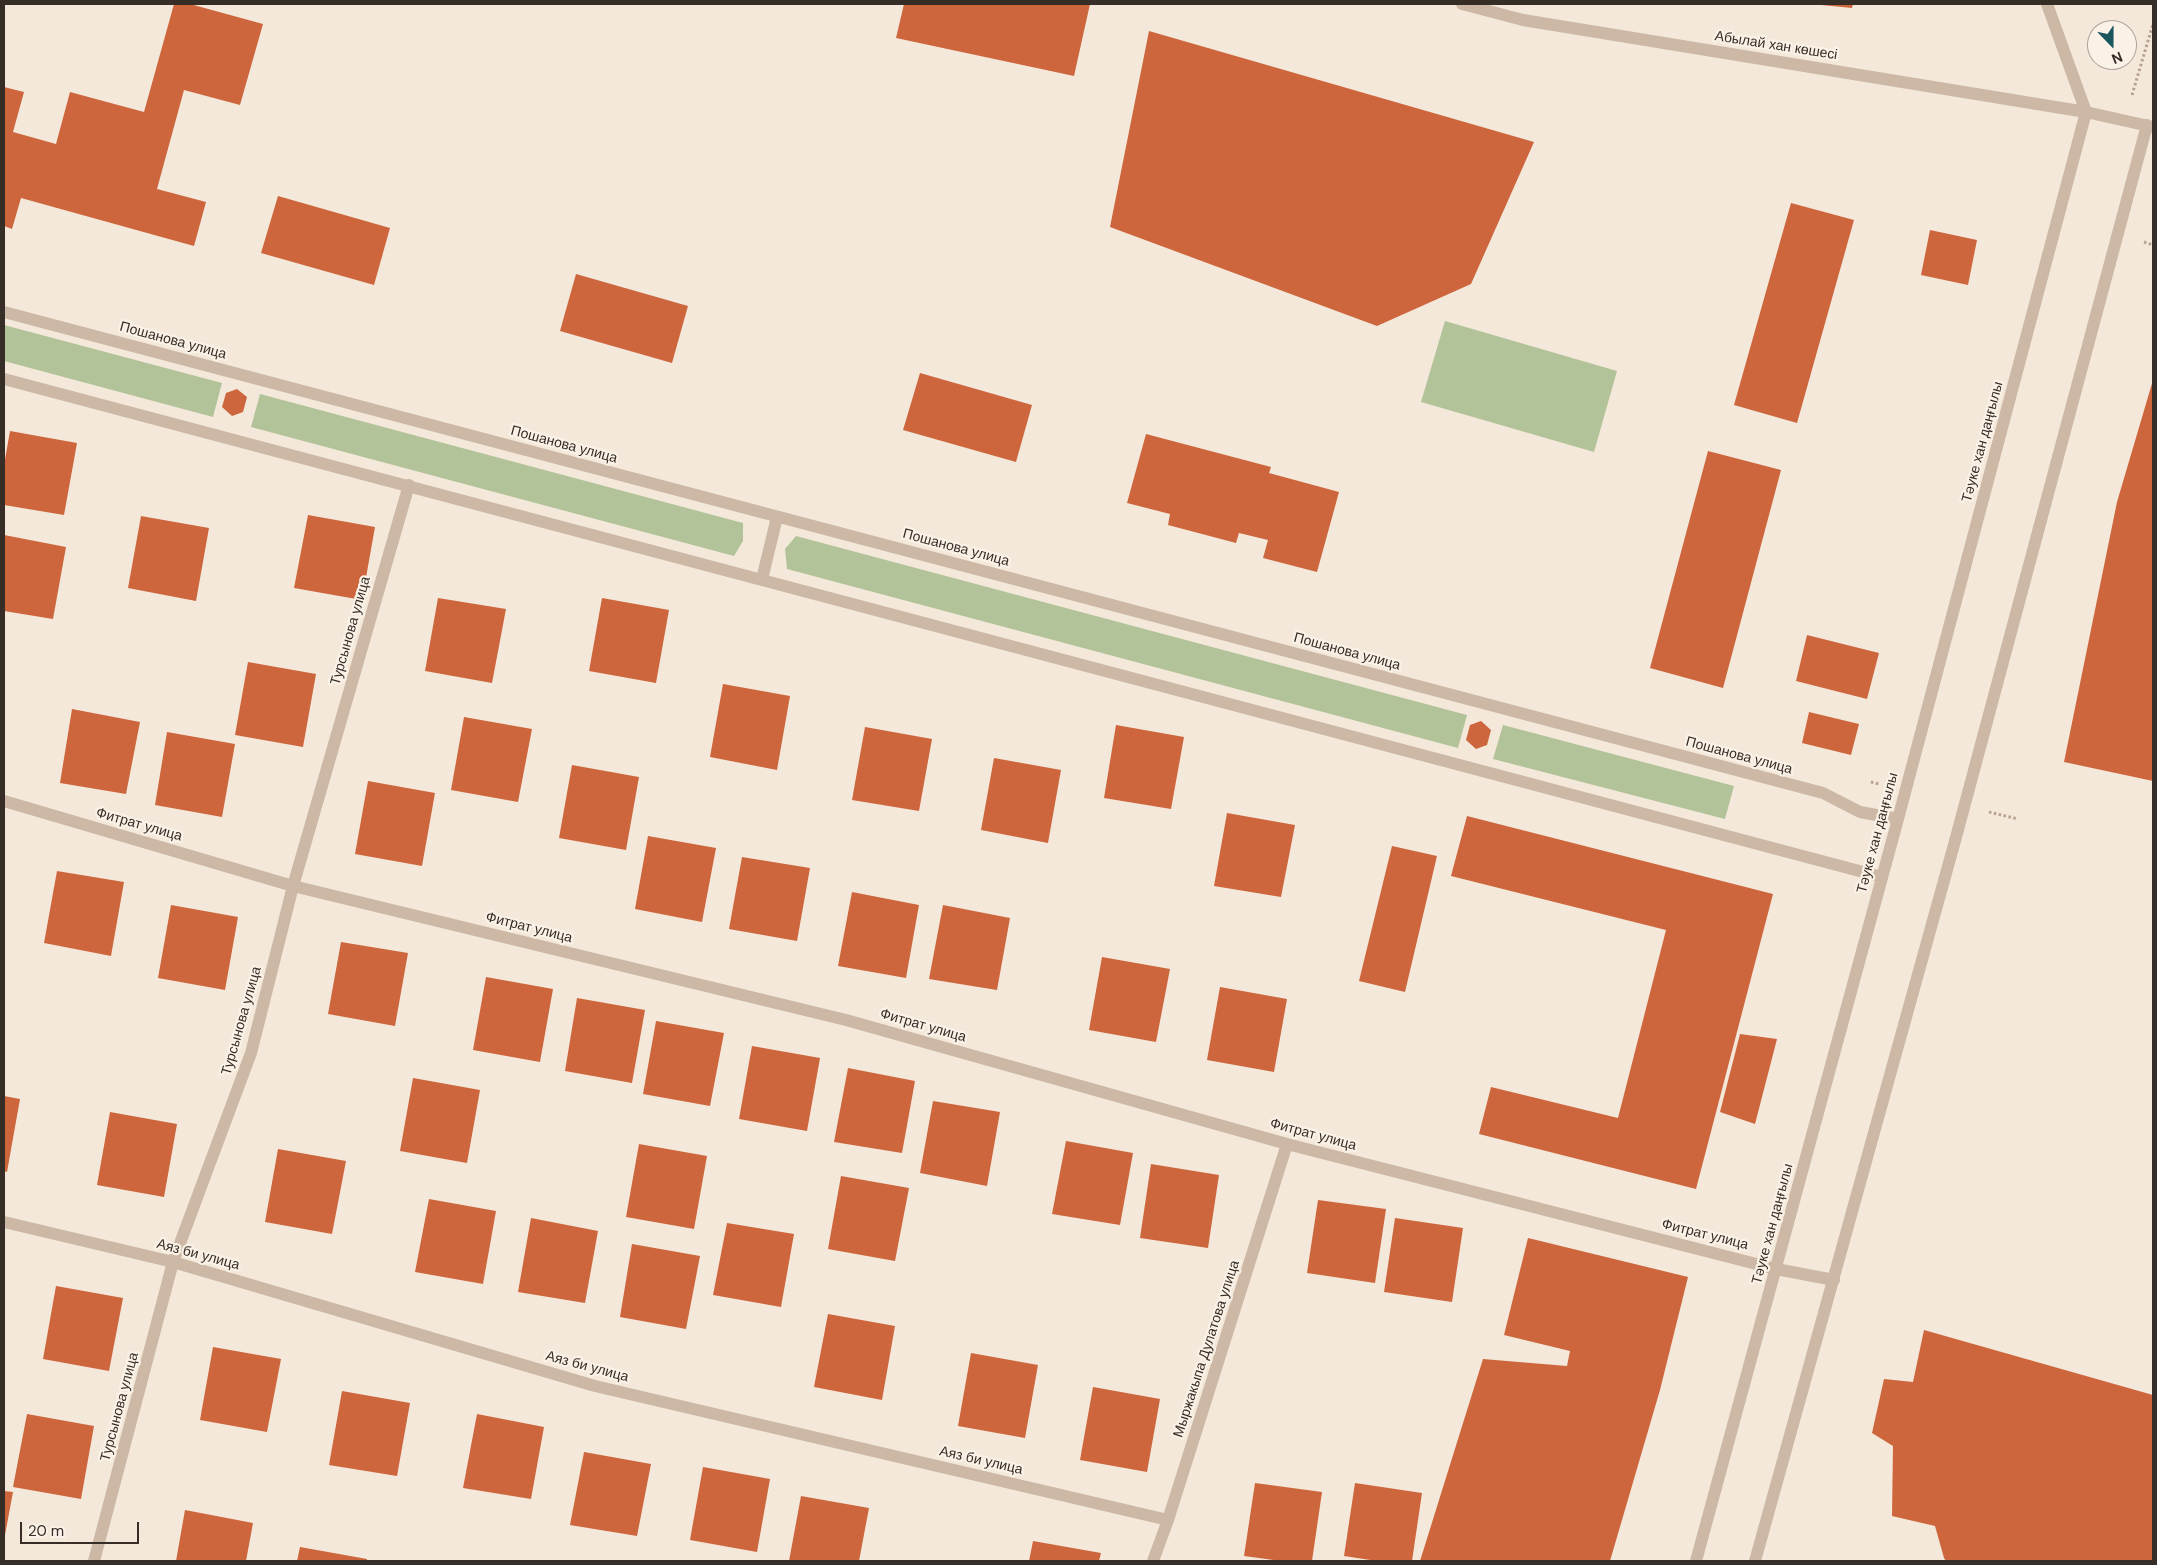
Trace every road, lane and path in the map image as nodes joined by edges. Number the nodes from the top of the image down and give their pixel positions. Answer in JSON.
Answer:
{"nodes":[{"id":1,"x":1462,"y":4,"type":"edge"},
{"id":2,"x":2047,"y":4,"type":"edge"},
{"id":3,"x":2153,"y":24,"type":"edge"},
{"id":4,"x":2086,"y":112,"type":"junction"},
{"id":5,"x":2124,"y":120,"type":"junction"},
{"id":6,"x":2151,"y":124,"type":"edge"},
{"id":7,"x":4,"y":312,"type":"edge"},
{"id":8,"x":4,"y":379,"type":"edge"},
{"id":9,"x":409,"y":485,"type":"junction"},
{"id":10,"x":777,"y":517,"type":"junction"},
{"id":11,"x":762,"y":579,"type":"junction"},
{"id":12,"x":4,"y":801,"type":"edge"},
{"id":13,"x":1898,"y":819,"type":"junction"},
{"id":14,"x":1882,"y":877,"type":"junction"},
{"id":15,"x":294,"y":886,"type":"junction"},
{"id":16,"x":1287,"y":1144,"type":"junction"},
{"id":17,"x":4,"y":1222,"type":"edge"},
{"id":18,"x":173,"y":1262,"type":"junction"},
{"id":19,"x":1776,"y":1269,"type":"junction"},
{"id":20,"x":1834,"y":1280,"type":"junction"},
{"id":21,"x":1168,"y":1520,"type":"junction"},
{"id":22,"x":94,"y":1561,"type":"edge"},
{"id":23,"x":1153,"y":1561,"type":"edge"},
{"id":24,"x":1696,"y":1561,"type":"edge"},
{"id":25,"x":1755,"y":1561,"type":"edge"}],
"edges":[{"from":1,"to":4,"type":"street","name":"Абылай хан көшесі"},
{"from":2,"to":4,"type":"street"},
{"from":3,"to":5,"type":"path"},
{"from":4,"to":5,"type":"street","name":"Абылай хан көшесі"},
{"from":4,"to":13,"type":"street","name":"Тәуке хан даңғылы"},
{"from":5,"to":6,"type":"street","name":"Абылай хан көшесі"},
{"from":6,"to":20,"type":"street"},
{"from":7,"to":10,"type":"street","name":"Пошанова улица"},
{"from":8,"to":9,"type":"street"},
{"from":9,"to":11,"type":"street"},
{"from":9,"to":15,"type":"street","name":"Турсынова улица"},
{"from":10,"to":11,"type":"street"},
{"from":10,"to":13,"type":"street","name":"Пошанова улица"},
{"from":11,"to":14,"type":"street"},
{"from":12,"to":15,"type":"street","name":"Фитрат улица"},
{"from":13,"to":14,"type":"street","name":"Тәуке хан даңғылы"},
{"from":14,"to":19,"type":"street","name":"Тәуке хан даңғылы"},
{"from":15,"to":16,"type":"street","name":"Фитрат улица"},
{"from":15,"to":18,"type":"street","name":"Турсынова улица"},
{"from":16,"to":19,"type":"street","name":"Фитрат улица"},
{"from":16,"to":21,"type":"street","name":"Мыржакыпа Дулатова улица"},
{"from":17,"to":18,"type":"street","name":"Аяз би улица"},
{"from":18,"to":21,"type":"street","name":"Аяз би улица"},
{"from":18,"to":22,"type":"street","name":"Турсынова улица"},
{"from":19,"to":20,"type":"street","name":"Фитрат улица"},
{"from":19,"to":24,"type":"street","name":"Тәуке хан даңғылы"},
{"from":20,"to":25,"type":"street"},
{"from":21,"to":23,"type":"street","name":"Мыржакыпа Дулатова улица"}]}
